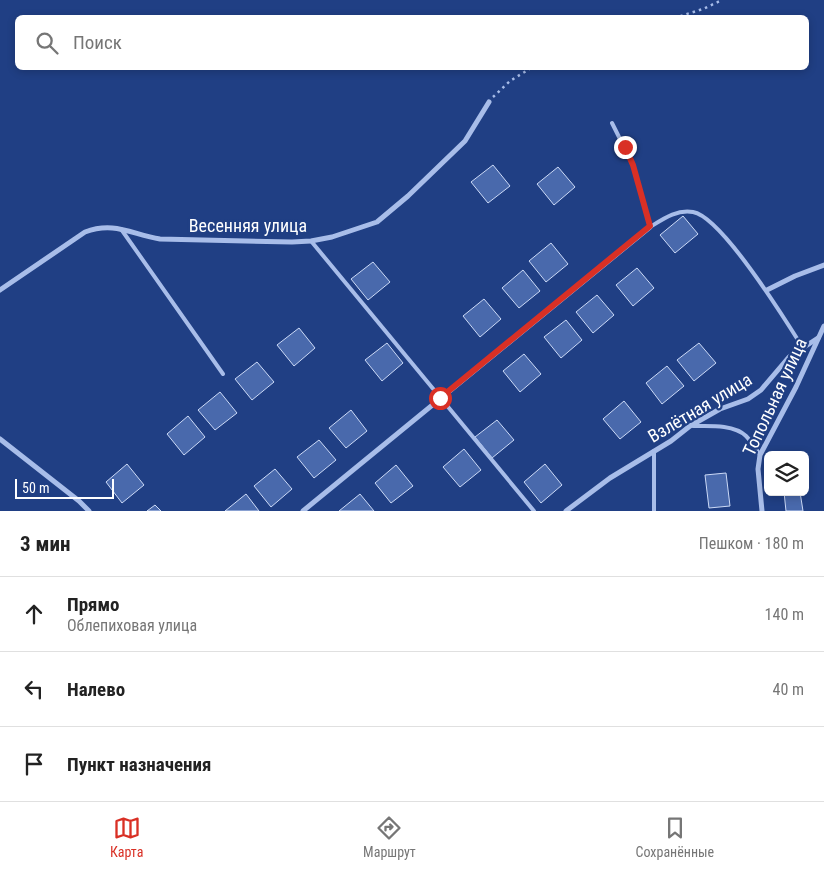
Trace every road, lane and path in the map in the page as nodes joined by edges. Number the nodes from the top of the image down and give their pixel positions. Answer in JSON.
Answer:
{"nodes":[{"id":1,"x":722,"y":0,"type":"edge"},
{"id":2,"x":684,"y":15,"type":"edge"},
{"id":3,"x":528,"y":70,"type":"edge"},
{"id":4,"x":489,"y":102,"type":"joint"},
{"id":5,"x":612,"y":123,"type":"dead end"},
{"id":6,"x":650,"y":226,"type":"junction"},
{"id":7,"x":121,"y":229,"type":"junction"},
{"id":8,"x":310,"y":241,"type":"junction"},
{"id":9,"x":824,"y":265,"type":"edge"},
{"id":10,"x":0,"y":290,"type":"edge"},
{"id":11,"x":767,"y":290,"type":"junction"},
{"id":12,"x":824,"y":326,"type":"edge"},
{"id":13,"x":818,"y":338,"type":"junction"},
{"id":14,"x":802,"y":348,"type":"junction"},
{"id":15,"x":223,"y":374,"type":"dead end"},
{"id":16,"x":440,"y":398,"type":"junction"},
{"id":17,"x":690,"y":426,"type":"junction"},
{"id":18,"x":0,"y":438,"type":"edge"},
{"id":19,"x":654,"y":451,"type":"junction"},
{"id":20,"x":760,"y":455,"type":"junction"},
{"id":21,"x":89,"y":511,"type":"edge"},
{"id":22,"x":303,"y":511,"type":"edge"},
{"id":23,"x":534,"y":511,"type":"edge"},
{"id":24,"x":566,"y":511,"type":"edge"},
{"id":25,"x":654,"y":511,"type":"edge"},
{"id":26,"x":762,"y":511,"type":"edge"}],
"edges":[{"from":1,"to":2,"type":"path"},
{"from":3,"to":4,"type":"path"},
{"from":4,"to":8,"type":"street","name":"Весенняя улица"},
{"from":5,"to":6,"type":"lane"},
{"from":6,"to":11,"type":"lane"},
{"from":6,"to":16,"type":"street"},
{"from":7,"to":8,"type":"street","name":"Весенняя улица"},
{"from":7,"to":10,"type":"street","name":"Весенняя улица"},
{"from":7,"to":15,"type":"lane"},
{"from":8,"to":16,"type":"lane"},
{"from":9,"to":11,"type":"street"},
{"from":11,"to":14,"type":"lane"},
{"from":12,"to":13,"type":"street","name":"Топольная улица"},
{"from":13,"to":14,"type":"street","name":"Взлётная улица"},
{"from":13,"to":20,"type":"street","name":"Топольная улица"},
{"from":14,"to":17,"type":"street","name":"Взлётная улица"},
{"from":16,"to":22,"type":"street"},
{"from":16,"to":23,"type":"lane"},
{"from":17,"to":19,"type":"street","name":"Взлётная улица"},
{"from":17,"to":20,"type":"lane"},
{"from":18,"to":21,"type":"street"},
{"from":19,"to":24,"type":"street","name":"Взлётная улица"},
{"from":19,"to":25,"type":"lane"},
{"from":20,"to":26,"type":"street","name":"Топольная улица"}]}
